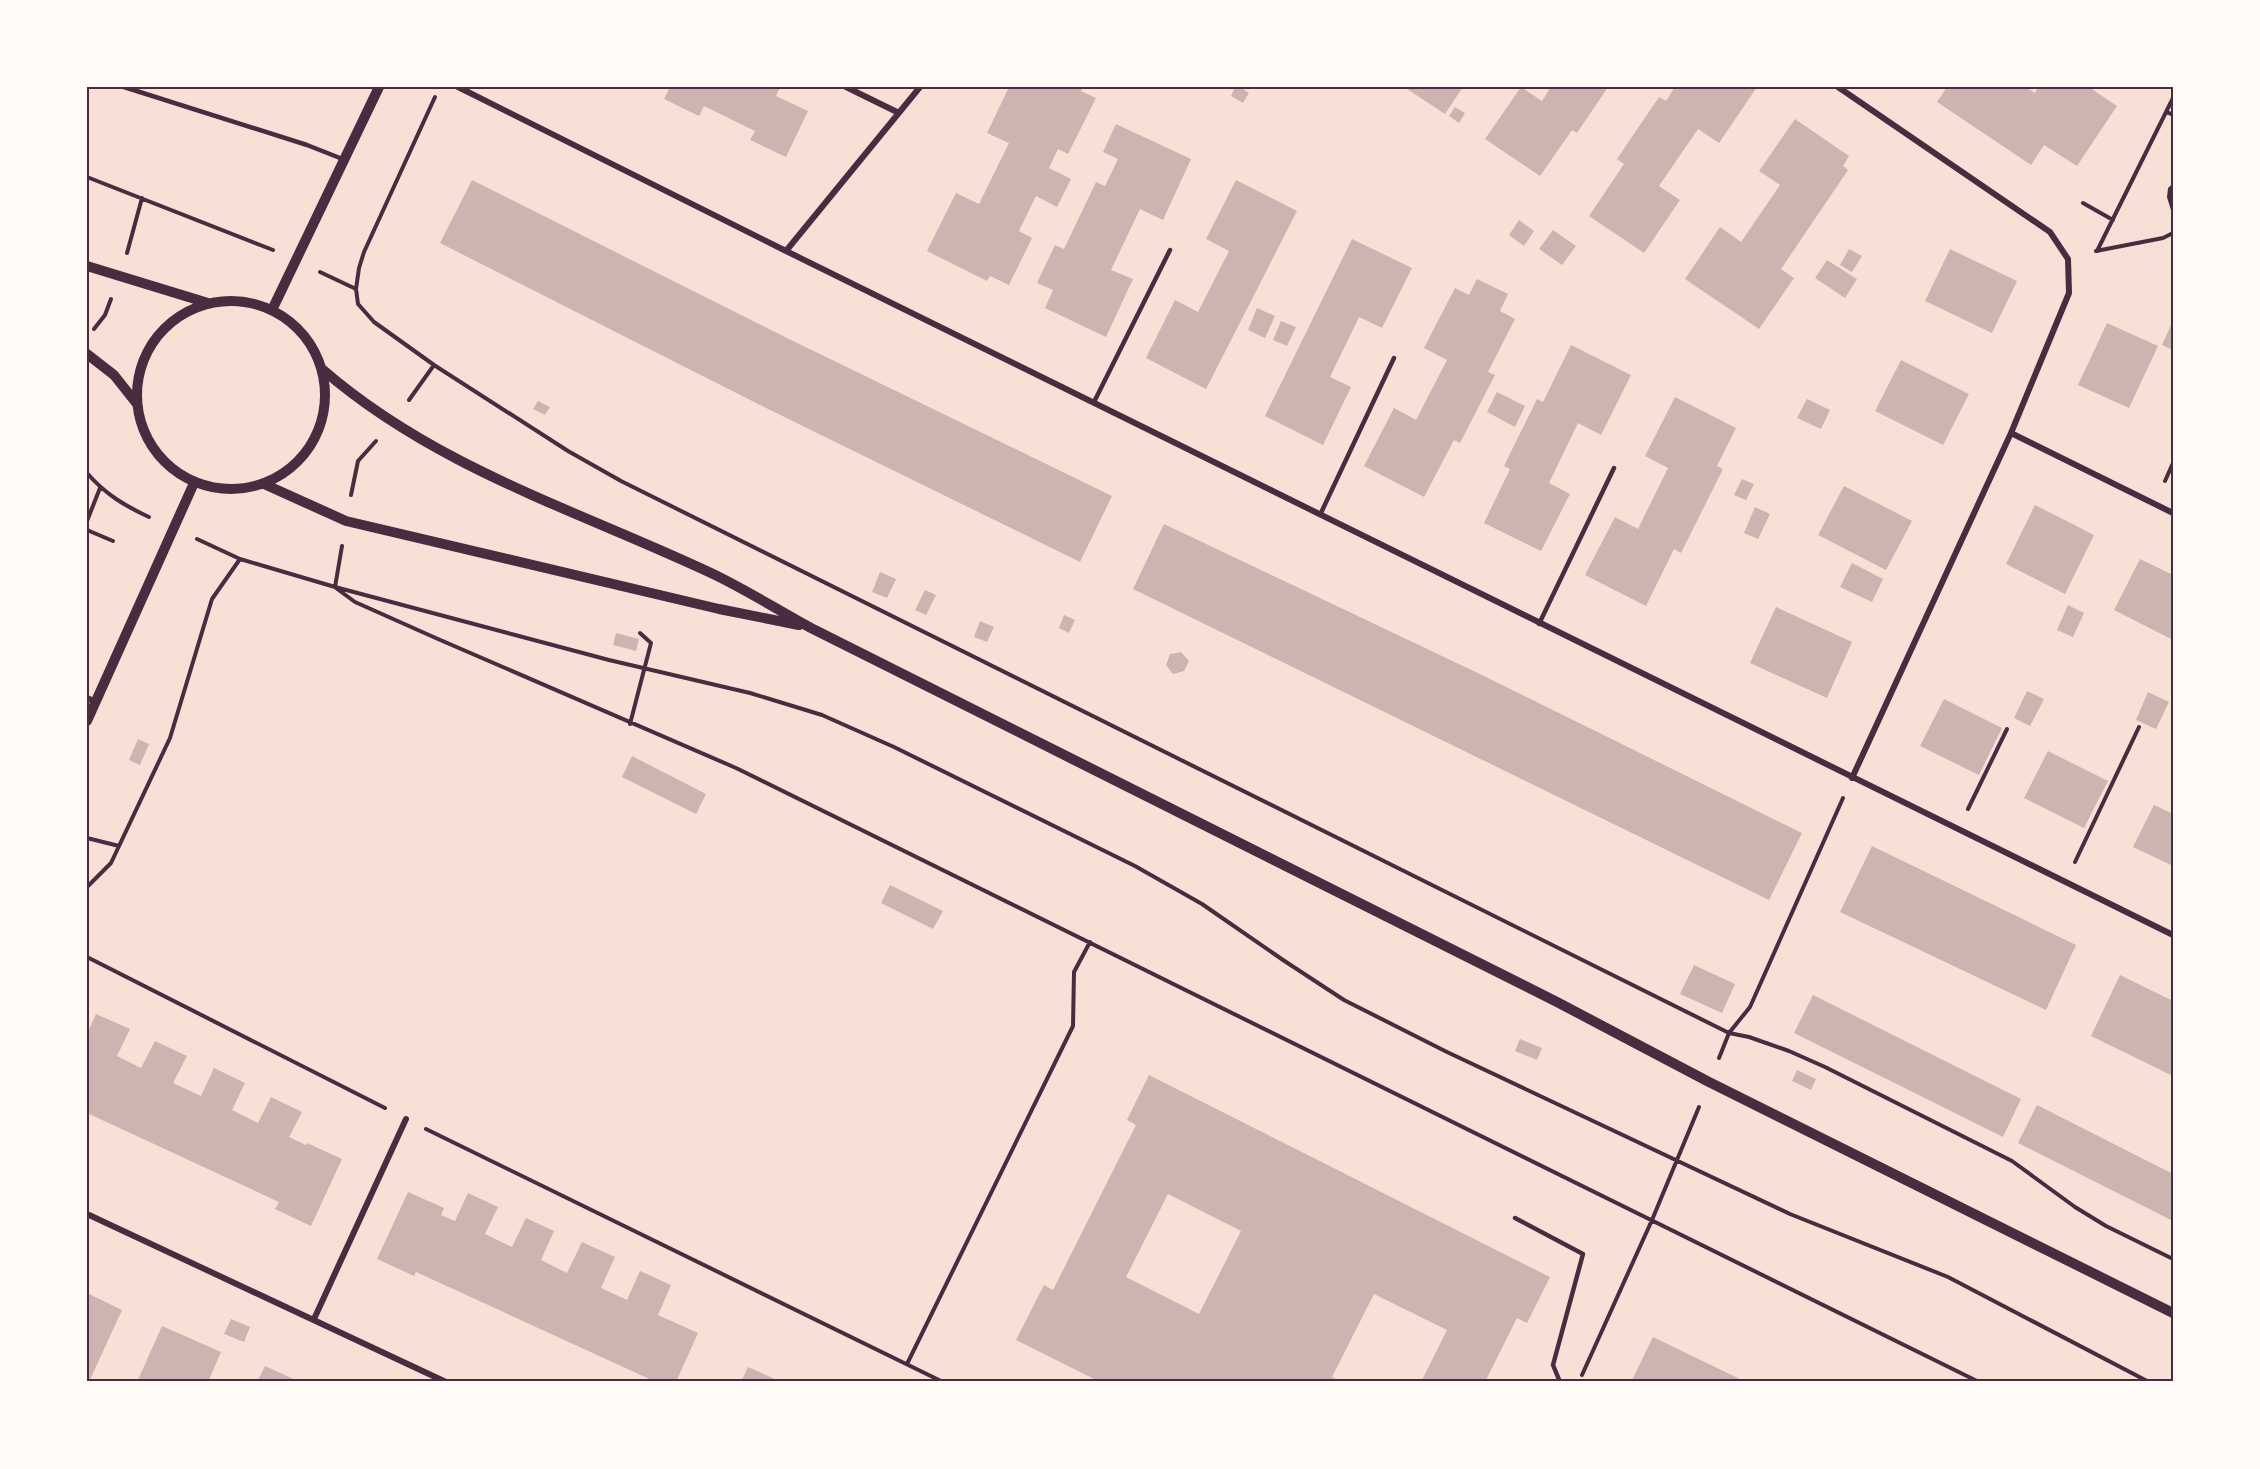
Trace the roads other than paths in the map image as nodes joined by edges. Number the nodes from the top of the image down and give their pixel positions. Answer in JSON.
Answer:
{"nodes":[{"id":1,"x":124,"y":87,"type":"edge"},
{"id":2,"x":379,"y":87,"type":"edge"},
{"id":3,"x":458,"y":87,"type":"edge"},
{"id":4,"x":846,"y":87,"type":"edge"},
{"id":5,"x":920,"y":87,"type":"edge"},
{"id":6,"x":1838,"y":87,"type":"edge"},
{"id":7,"x":899,"y":113,"type":"junction"},
{"id":8,"x":345,"y":160,"type":"junction"},
{"id":9,"x":1170,"y":250,"type":"dead end"},
{"id":10,"x":786,"y":251,"type":"junction"},
{"id":11,"x":87,"y":266,"type":"edge"},
{"id":12,"x":208,"y":303,"type":"junction"},
{"id":13,"x":272,"y":310,"type":"junction"},
{"id":14,"x":87,"y":354,"type":"edge"},
{"id":15,"x":1394,"y":357,"type":"dead end"},
{"id":16,"x":322,"y":369,"type":"junction"},
{"id":17,"x":1094,"y":402,"type":"junction"},
{"id":18,"x":137,"y":404,"type":"junction"},
{"id":19,"x":2011,"y":433,"type":"junction"},
{"id":20,"x":1614,"y":468,"type":"dead end"},
{"id":21,"x":194,"y":483,"type":"junction"},
{"id":22,"x":264,"y":484,"type":"junction"},
{"id":23,"x":2173,"y":513,"type":"edge"},
{"id":24,"x":1320,"y":515,"type":"junction"},
{"id":25,"x":1539,"y":624,"type":"junction"},
{"id":26,"x":811,"y":628,"type":"junction"},
{"id":27,"x":92,"y":700,"type":"edge"},
{"id":28,"x":87,"y":721,"type":"edge"},
{"id":29,"x":1852,"y":778,"type":"junction"},
{"id":30,"x":2173,"y":935,"type":"edge"},
{"id":31,"x":406,"y":1119,"type":"road end"},
{"id":32,"x":87,"y":1214,"type":"edge"},
{"id":33,"x":1515,"y":1218,"type":"dead end"},
{"id":34,"x":2173,"y":1313,"type":"edge"},
{"id":35,"x":314,"y":1319,"type":"junction"},
{"id":36,"x":446,"y":1382,"type":"edge"},
{"id":37,"x":1560,"y":1382,"type":"edge"}],
"edges":[{"from":1,"to":8,"type":"lane"},
{"from":2,"to":8,"type":"street"},
{"from":3,"to":10,"type":"street"},
{"from":4,"to":7,"type":"street"},
{"from":5,"to":7,"type":"street"},
{"from":6,"to":19,"type":"street"},
{"from":7,"to":10,"type":"street"},
{"from":8,"to":13,"type":"street"},
{"from":9,"to":17,"type":"lane"},
{"from":10,"to":17,"type":"street"},
{"from":11,"to":12,"type":"street"},
{"from":12,"to":13,"type":"street"},
{"from":12,"to":18,"type":"street"},
{"from":13,"to":16,"type":"street"},
{"from":14,"to":18,"type":"street"},
{"from":15,"to":24,"type":"lane"},
{"from":16,"to":22,"type":"street"},
{"from":16,"to":26,"type":"street"},
{"from":17,"to":24,"type":"street"},
{"from":18,"to":21,"type":"street"},
{"from":19,"to":23,"type":"street"},
{"from":19,"to":29,"type":"street"},
{"from":20,"to":25,"type":"lane"},
{"from":21,"to":22,"type":"street"},
{"from":21,"to":27,"type":"street"},
{"from":22,"to":26,"type":"street"},
{"from":24,"to":25,"type":"street"},
{"from":25,"to":29,"type":"street"},
{"from":26,"to":34,"type":"street"},
{"from":27,"to":28,"type":"street"},
{"from":29,"to":30,"type":"street"},
{"from":31,"to":35,"type":"street"},
{"from":32,"to":35,"type":"street"},
{"from":33,"to":37,"type":"lane"},
{"from":35,"to":36,"type":"street"}]}
